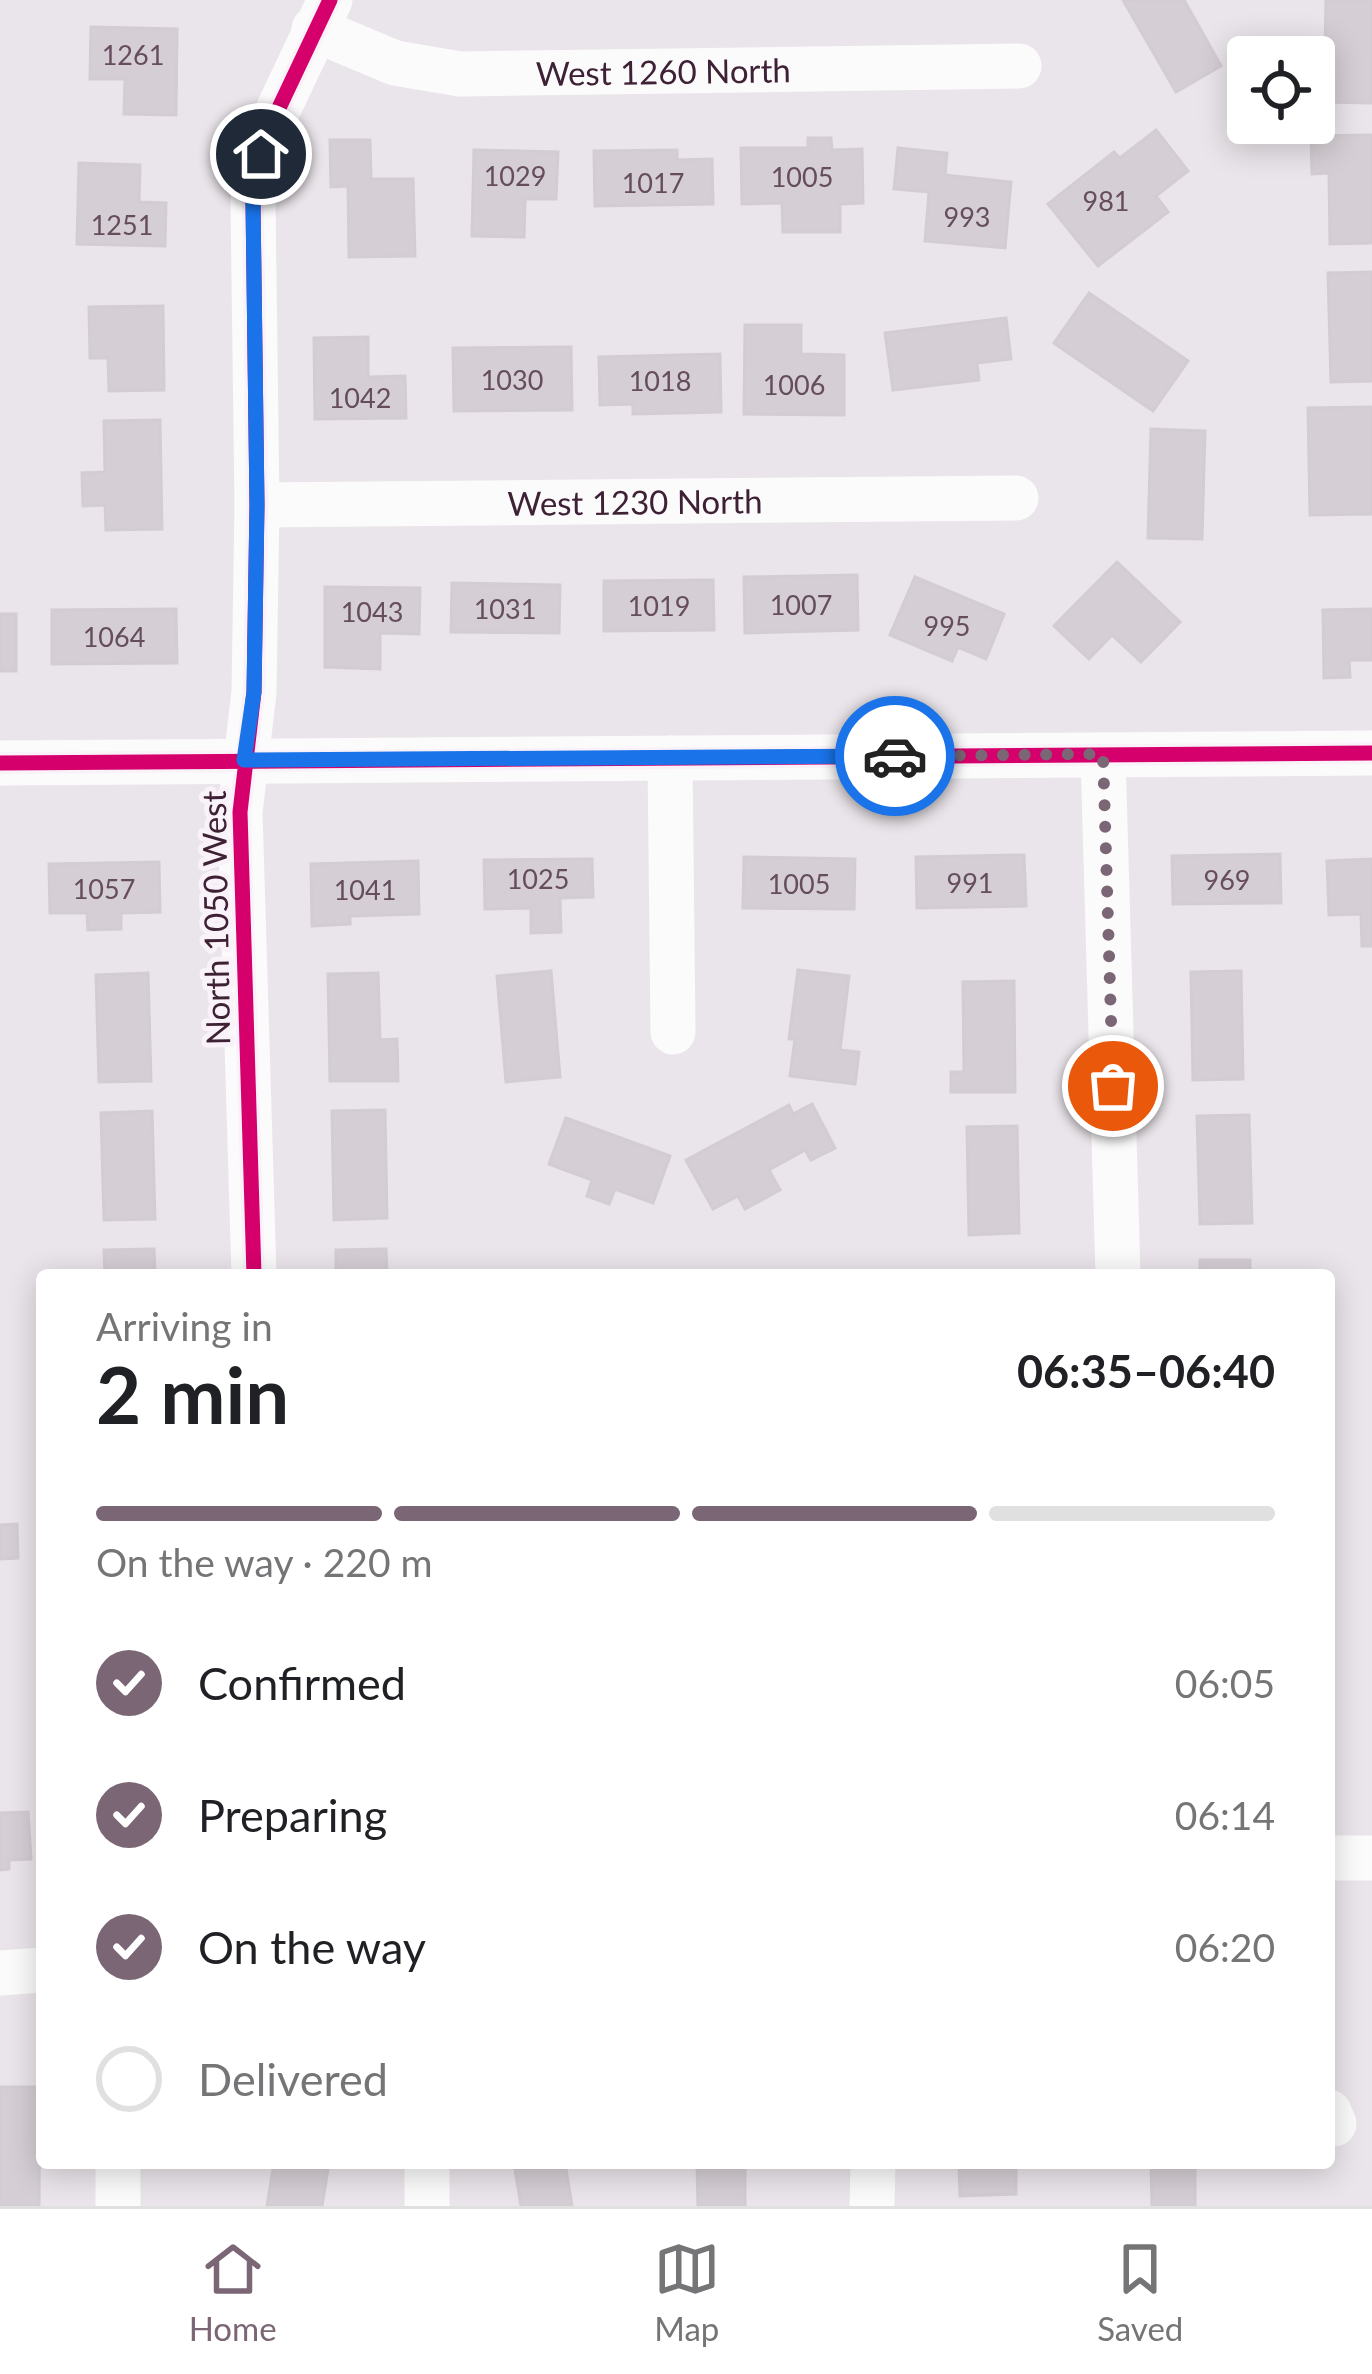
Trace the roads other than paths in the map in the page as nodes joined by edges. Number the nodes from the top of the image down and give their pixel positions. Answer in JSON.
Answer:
{"nodes":[{"id":1,"x":322,"y":15,"type":"edge"},
{"id":2,"x":1019,"y":66,"type":"dead end"},
{"id":3,"x":1016,"y":498,"type":"dead end"},
{"id":4,"x":257,"y":505,"type":"junction"},
{"id":5,"x":1372,"y":753,"type":"edge"},
{"id":6,"x":1103,"y":754,"type":"junction"},
{"id":7,"x":670,"y":758,"type":"junction"},
{"id":8,"x":244,"y":760,"type":"junction"},
{"id":9,"x":0,"y":763,"type":"edge"},
{"id":10,"x":673,"y":1032,"type":"dead end"},
{"id":11,"x":254,"y":1269,"type":"edge"},
{"id":12,"x":1118,"y":1269,"type":"edge"},
{"id":13,"x":1335,"y":1858,"type":"edge"},
{"id":14,"x":1372,"y":1858,"type":"edge"},
{"id":15,"x":36,"y":1970,"type":"edge"},
{"id":16,"x":0,"y":1972,"type":"edge"},
{"id":17,"x":118,"y":2169,"type":"edge"},
{"id":18,"x":427,"y":2169,"type":"edge"},
{"id":19,"x":873,"y":2169,"type":"edge"},
{"id":20,"x":118,"y":2206,"type":"edge"},
{"id":21,"x":427,"y":2206,"type":"edge"},
{"id":22,"x":872,"y":2206,"type":"edge"}],
"edges":[{"from":1,"to":2,"type":"street","name":"West 1260 North"},
{"from":1,"to":4,"type":"street","name":"North 1050 West"},
{"from":3,"to":4,"type":"street","name":"West 1230 North"},
{"from":4,"to":8,"type":"street","name":"North 1050 West"},
{"from":5,"to":6,"type":"street"},
{"from":6,"to":7,"type":"street"},
{"from":6,"to":12,"type":"street"},
{"from":7,"to":8,"type":"street"},
{"from":7,"to":10,"type":"street"},
{"from":8,"to":9,"type":"street"},
{"from":8,"to":11,"type":"street","name":"North 1050 West"},
{"from":13,"to":14,"type":"street"},
{"from":15,"to":16,"type":"street"},
{"from":17,"to":20,"type":"street"},
{"from":18,"to":21,"type":"street"},
{"from":19,"to":22,"type":"street"}]}
